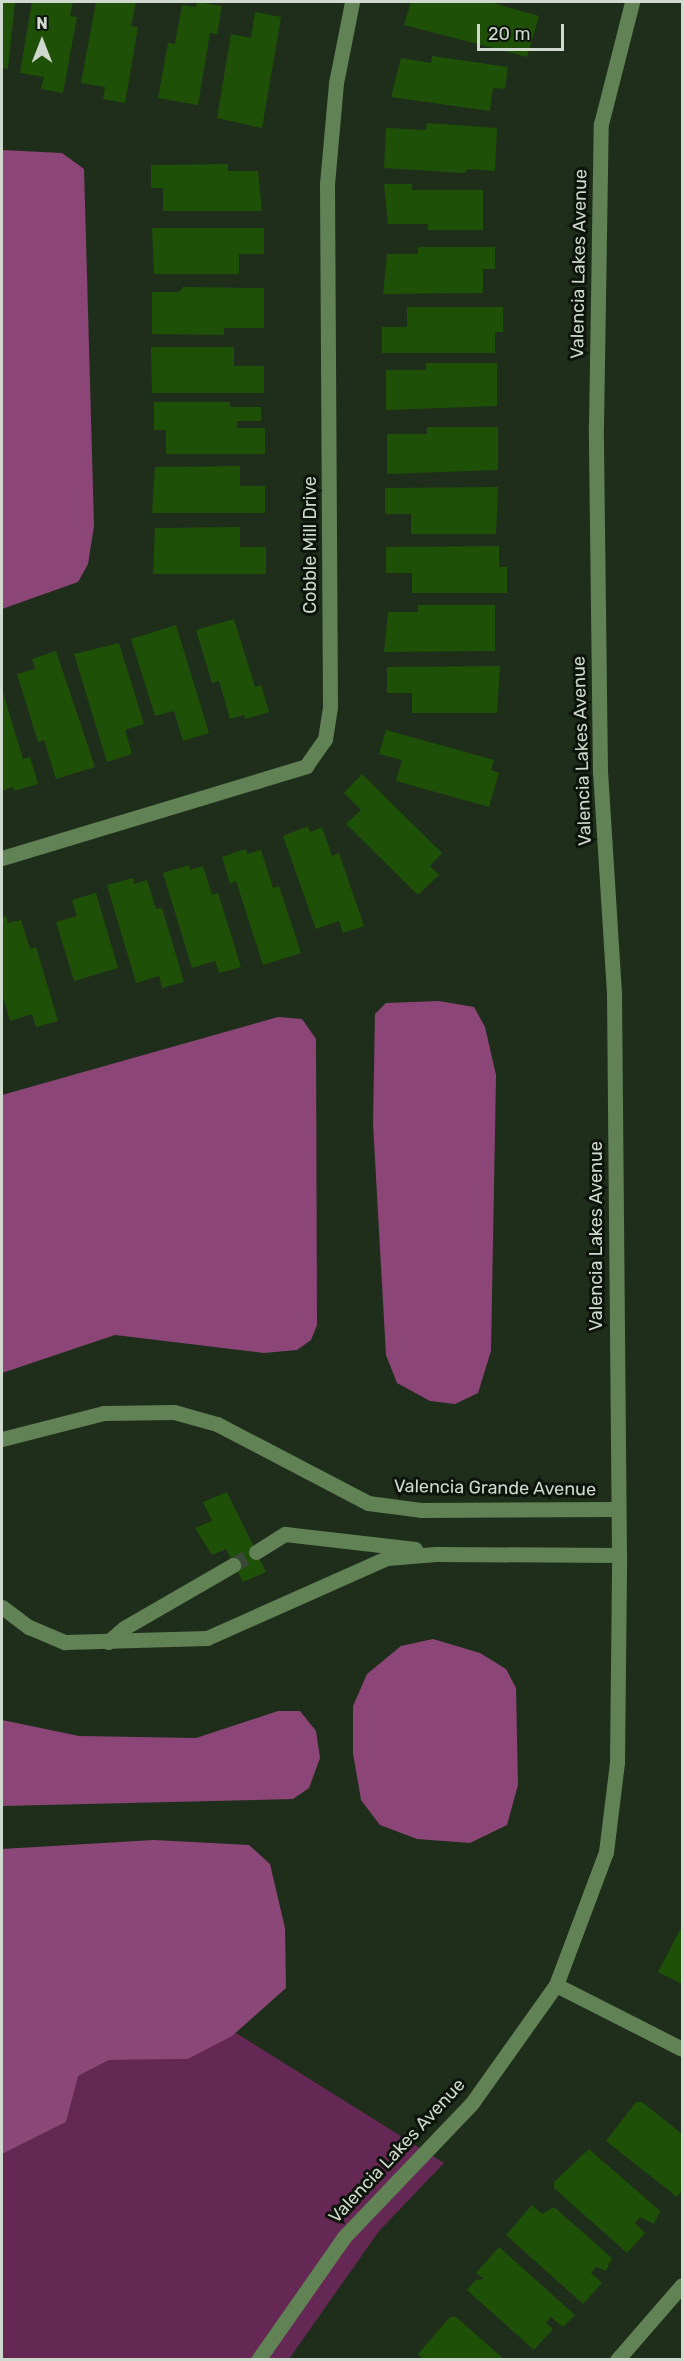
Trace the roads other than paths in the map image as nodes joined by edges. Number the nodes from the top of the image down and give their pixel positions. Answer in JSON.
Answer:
{"nodes":[{"id":1,"x":352,"y":2,"type":"edge"},
{"id":2,"x":632,"y":2,"type":"edge"},
{"id":3,"x":2,"y":858,"type":"edge"},
{"id":4,"x":2,"y":1439,"type":"edge"},
{"id":5,"x":617,"y":1509,"type":"junction"},
{"id":6,"x":256,"y":1552,"type":"tunnel mouth"},
{"id":7,"x":457,"y":1554,"type":"junction"},
{"id":8,"x":619,"y":1555,"type":"junction"},
{"id":9,"x":233,"y":1565,"type":"tunnel mouth"},
{"id":10,"x":2,"y":1607,"type":"edge"},
{"id":11,"x":108,"y":1642,"type":"junction"},
{"id":12,"x":556,"y":1985,"type":"junction"},
{"id":13,"x":682,"y":2049,"type":"edge"},
{"id":14,"x":682,"y":2285,"type":"edge"},
{"id":15,"x":258,"y":2360,"type":"edge"},
{"id":16,"x":617,"y":2360,"type":"edge"}],
"edges":[{"from":1,"to":3,"type":"street","name":"Cobble Mill Drive"},
{"from":2,"to":5,"type":"street","name":"Valencia Lakes Avenue"},
{"from":4,"to":5,"type":"street","name":"Valencia Grande Avenue"},
{"from":5,"to":8,"type":"street","name":"Valencia Lakes Avenue"},
{"from":6,"to":7,"type":"street"},
{"from":7,"to":8,"type":"street"},
{"from":7,"to":11,"type":"street"},
{"from":8,"to":12,"type":"street","name":"Valencia Lakes Avenue"},
{"from":9,"to":11,"type":"street"},
{"from":10,"to":11,"type":"street"},
{"from":12,"to":13,"type":"street"},
{"from":12,"to":15,"type":"street","name":"Valencia Lakes Avenue"},
{"from":14,"to":16,"type":"street"}]}
